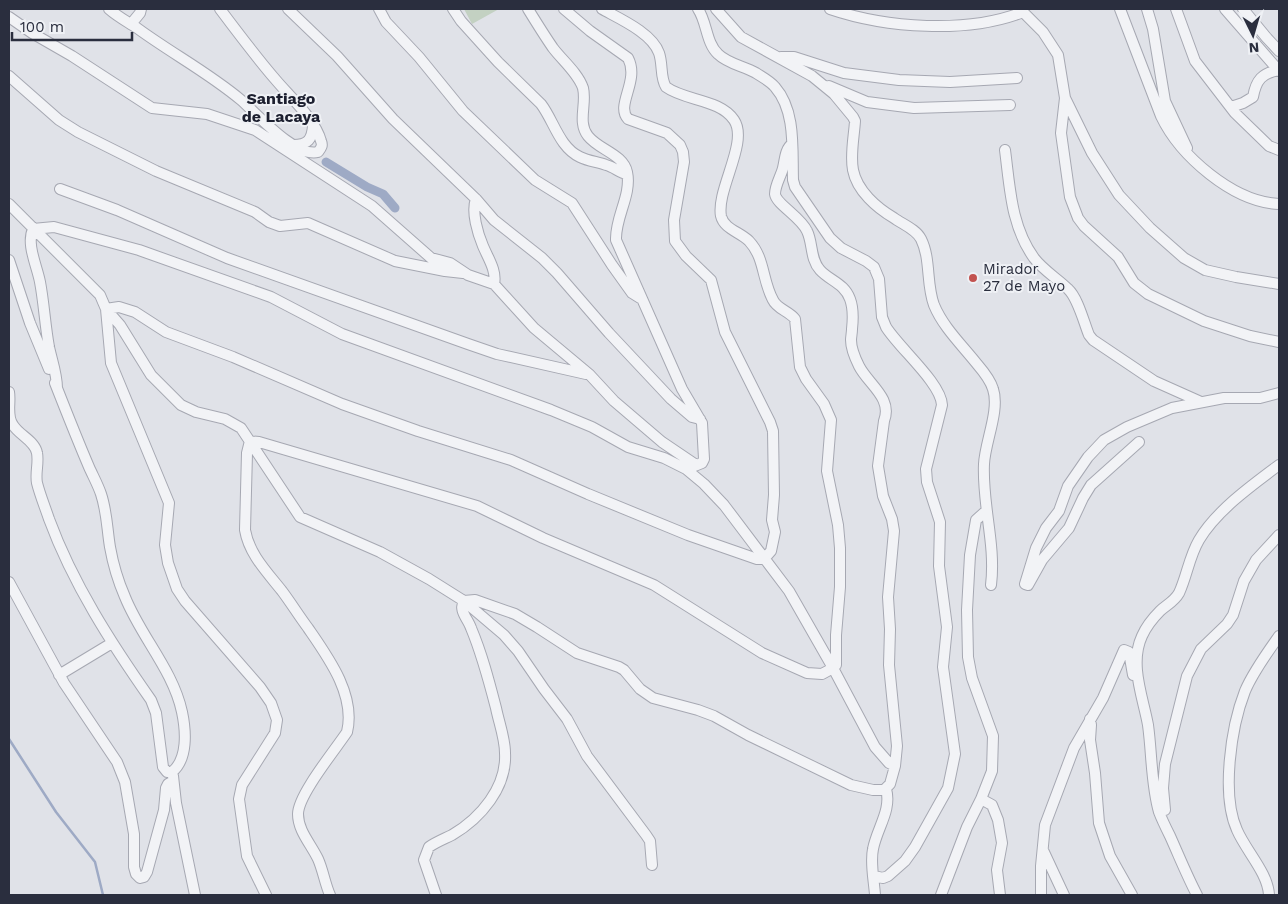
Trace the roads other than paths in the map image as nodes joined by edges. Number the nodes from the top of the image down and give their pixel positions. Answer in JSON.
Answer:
{"nodes":[{"id":1,"x":109,"y":9,"type":"edge"},
{"id":2,"x":141,"y":9,"type":"edge"},
{"id":3,"x":220,"y":9,"type":"edge"},
{"id":4,"x":288,"y":9,"type":"edge"},
{"id":5,"x":379,"y":9,"type":"edge"},
{"id":6,"x":453,"y":9,"type":"edge"},
{"id":7,"x":528,"y":9,"type":"edge"},
{"id":8,"x":564,"y":9,"type":"edge"},
{"id":9,"x":602,"y":9,"type":"edge"},
{"id":10,"x":698,"y":9,"type":"edge"},
{"id":11,"x":716,"y":9,"type":"edge"},
{"id":12,"x":830,"y":9,"type":"edge"},
{"id":13,"x":1120,"y":9,"type":"edge"},
{"id":14,"x":1147,"y":9,"type":"edge"},
{"id":15,"x":1176,"y":9,"type":"edge"},
{"id":16,"x":1225,"y":9,"type":"edge"},
{"id":17,"x":1243,"y":9,"type":"edge"},
{"id":18,"x":1023,"y":10,"type":"edge"},
{"id":19,"x":9,"y":17,"type":"edge"},
{"id":20,"x":131,"y":24,"type":"junction"},
{"id":21,"x":1279,"y":50,"type":"edge"},
{"id":22,"x":780,"y":57,"type":"junction"},
{"id":23,"x":1279,"y":70,"type":"edge"},
{"id":24,"x":9,"y":76,"type":"edge"},
{"id":25,"x":1017,"y":78,"type":"dead end"},
{"id":26,"x":821,"y":84,"type":"junction"},
{"id":27,"x":1065,"y":98,"type":"junction"},
{"id":28,"x":1010,"y":105,"type":"dead end"},
{"id":29,"x":1231,"y":107,"type":"junction"},
{"id":30,"x":272,"y":135,"type":"junction"},
{"id":31,"x":792,"y":144,"type":"junction"},
{"id":32,"x":1005,"y":150,"type":"dead end"},
{"id":33,"x":1279,"y":150,"type":"edge"},
{"id":34,"x":1191,"y":156,"type":"junction"},
{"id":35,"x":627,"y":174,"type":"junction"},
{"id":36,"x":60,"y":189,"type":"dead end"},
{"id":37,"x":476,"y":199,"type":"junction"},
{"id":38,"x":9,"y":204,"type":"edge"},
{"id":39,"x":1279,"y":204,"type":"edge"},
{"id":40,"x":33,"y":229,"type":"junction"},
{"id":41,"x":9,"y":260,"type":"edge"},
{"id":42,"x":463,"y":273,"type":"junction"},
{"id":43,"x":494,"y":284,"type":"junction"},
{"id":44,"x":1279,"y":284,"type":"edge"},
{"id":45,"x":642,"y":298,"type":"junction"},
{"id":46,"x":106,"y":309,"type":"junction"},
{"id":47,"x":1279,"y":342,"type":"edge"},
{"id":48,"x":589,"y":374,"type":"junction"},
{"id":49,"x":1279,"y":387,"type":"edge"},
{"id":50,"x":57,"y":388,"type":"junction"},
{"id":51,"x":9,"y":392,"type":"edge"},
{"id":52,"x":1279,"y":393,"type":"edge"},
{"id":53,"x":1248,"y":399,"type":"junction"},
{"id":54,"x":1202,"y":403,"type":"junction"},
{"id":55,"x":700,"y":419,"type":"junction"},
{"id":56,"x":10,"y":426,"type":"edge"},
{"id":57,"x":250,"y":441,"type":"junction"},
{"id":58,"x":1139,"y":442,"type":"dead end"},
{"id":59,"x":1279,"y":465,"type":"edge"},
{"id":60,"x":691,"y":467,"type":"junction"},
{"id":61,"x":986,"y":511,"type":"junction"},
{"id":62,"x":1279,"y":535,"type":"edge"},
{"id":63,"x":764,"y":559,"type":"junction"},
{"id":64,"x":9,"y":582,"type":"edge"},
{"id":65,"x":991,"y":585,"type":"dead end"},
{"id":66,"x":464,"y":601,"type":"junction"},
{"id":67,"x":1279,"y":636,"type":"edge"},
{"id":68,"x":112,"y":643,"type":"junction"},
{"id":69,"x":833,"y":668,"type":"junction"},
{"id":70,"x":59,"y":675,"type":"junction"},
{"id":71,"x":1139,"y":688,"type":"junction"},
{"id":72,"x":1090,"y":719,"type":"junction"},
{"id":73,"x":895,"y":766,"type":"junction"},
{"id":74,"x":173,"y":777,"type":"junction"},
{"id":75,"x":886,"y":789,"type":"junction"},
{"id":76,"x":981,"y":799,"type":"junction"},
{"id":77,"x":1166,"y":828,"type":"junction"},
{"id":78,"x":1042,"y":849,"type":"junction"},
{"id":79,"x":652,"y":865,"type":"dead end"},
{"id":80,"x":874,"y":876,"type":"junction"},
{"id":81,"x":195,"y":895,"type":"edge"},
{"id":82,"x":266,"y":895,"type":"edge"},
{"id":83,"x":330,"y":895,"type":"edge"},
{"id":84,"x":436,"y":895,"type":"edge"},
{"id":85,"x":876,"y":895,"type":"edge"},
{"id":86,"x":940,"y":895,"type":"edge"},
{"id":87,"x":1000,"y":895,"type":"edge"},
{"id":88,"x":1041,"y":895,"type":"edge"},
{"id":89,"x":1064,"y":895,"type":"edge"},
{"id":90,"x":1132,"y":895,"type":"edge"},
{"id":91,"x":1196,"y":895,"type":"edge"},
{"id":92,"x":1269,"y":895,"type":"edge"}],
"edges":[{"from":1,"to":20,"type":"street"},
{"from":2,"to":20,"type":"street"},
{"from":3,"to":30,"type":"street"},
{"from":4,"to":37,"type":"street"},
{"from":5,"to":45,"type":"street"},
{"from":6,"to":35,"type":"street"},
{"from":7,"to":35,"type":"street"},
{"from":8,"to":63,"type":"street"},
{"from":9,"to":69,"type":"street"},
{"from":10,"to":31,"type":"street"},
{"from":11,"to":22,"type":"street"},
{"from":12,"to":18,"type":"street"},
{"from":13,"to":34,"type":"street"},
{"from":14,"to":34,"type":"street"},
{"from":15,"to":29,"type":"street"},
{"from":16,"to":23,"type":"street"},
{"from":17,"to":21,"type":"street"},
{"from":18,"to":27,"type":"street"},
{"from":19,"to":30,"type":"street"},
{"from":20,"to":30,"type":"street"},
{"from":22,"to":25,"type":"street"},
{"from":22,"to":26,"type":"street"},
{"from":23,"to":29,"type":"street"},
{"from":24,"to":42,"type":"street"},
{"from":26,"to":28,"type":"street"},
{"from":26,"to":61,"type":"street"},
{"from":27,"to":44,"type":"street"},
{"from":27,"to":47,"type":"street"},
{"from":29,"to":33,"type":"street"},
{"from":30,"to":42,"type":"street"},
{"from":31,"to":73,"type":"street"},
{"from":31,"to":80,"type":"street"},
{"from":32,"to":54,"type":"street"},
{"from":34,"to":39,"type":"street"},
{"from":35,"to":45,"type":"street"},
{"from":36,"to":48,"type":"street"},
{"from":37,"to":43,"type":"street"},
{"from":37,"to":55,"type":"street"},
{"from":38,"to":40,"type":"street"},
{"from":40,"to":46,"type":"street"},
{"from":40,"to":50,"type":"street"},
{"from":40,"to":60,"type":"street"},
{"from":41,"to":50,"type":"street"},
{"from":42,"to":43,"type":"street"},
{"from":43,"to":48,"type":"street"},
{"from":45,"to":55,"type":"street"},
{"from":46,"to":57,"type":"street"},
{"from":46,"to":63,"type":"street"},
{"from":46,"to":82,"type":"street"},
{"from":48,"to":60,"type":"street"},
{"from":49,"to":53,"type":"street"},
{"from":50,"to":74,"type":"street"},
{"from":51,"to":56,"type":"street"},
{"from":52,"to":53,"type":"street"},
{"from":53,"to":54,"type":"street"},
{"from":54,"to":58,"type":"street"},
{"from":55,"to":60,"type":"street"},
{"from":56,"to":68,"type":"street"},
{"from":57,"to":66,"type":"street"},
{"from":57,"to":69,"type":"street"},
{"from":57,"to":83,"type":"street"},
{"from":59,"to":71,"type":"street"},
{"from":60,"to":63,"type":"street"},
{"from":61,"to":65,"type":"street"},
{"from":61,"to":76,"type":"street"},
{"from":62,"to":77,"type":"street"},
{"from":63,"to":69,"type":"street"},
{"from":64,"to":70,"type":"street"},
{"from":66,"to":75,"type":"street"},
{"from":66,"to":79,"type":"street"},
{"from":66,"to":84,"type":"street"},
{"from":67,"to":92,"type":"street"},
{"from":68,"to":70,"type":"street"},
{"from":68,"to":74,"type":"street"},
{"from":69,"to":73,"type":"street"},
{"from":70,"to":74,"type":"street"},
{"from":71,"to":72,"type":"street"},
{"from":71,"to":77,"type":"street"},
{"from":72,"to":78,"type":"street"},
{"from":72,"to":90,"type":"street"},
{"from":73,"to":75,"type":"street"},
{"from":74,"to":81,"type":"street"},
{"from":75,"to":80,"type":"street"},
{"from":76,"to":86,"type":"street"},
{"from":76,"to":87,"type":"street"},
{"from":77,"to":91,"type":"street"},
{"from":78,"to":88,"type":"street"},
{"from":78,"to":89,"type":"street"},
{"from":80,"to":85,"type":"street"}]}
